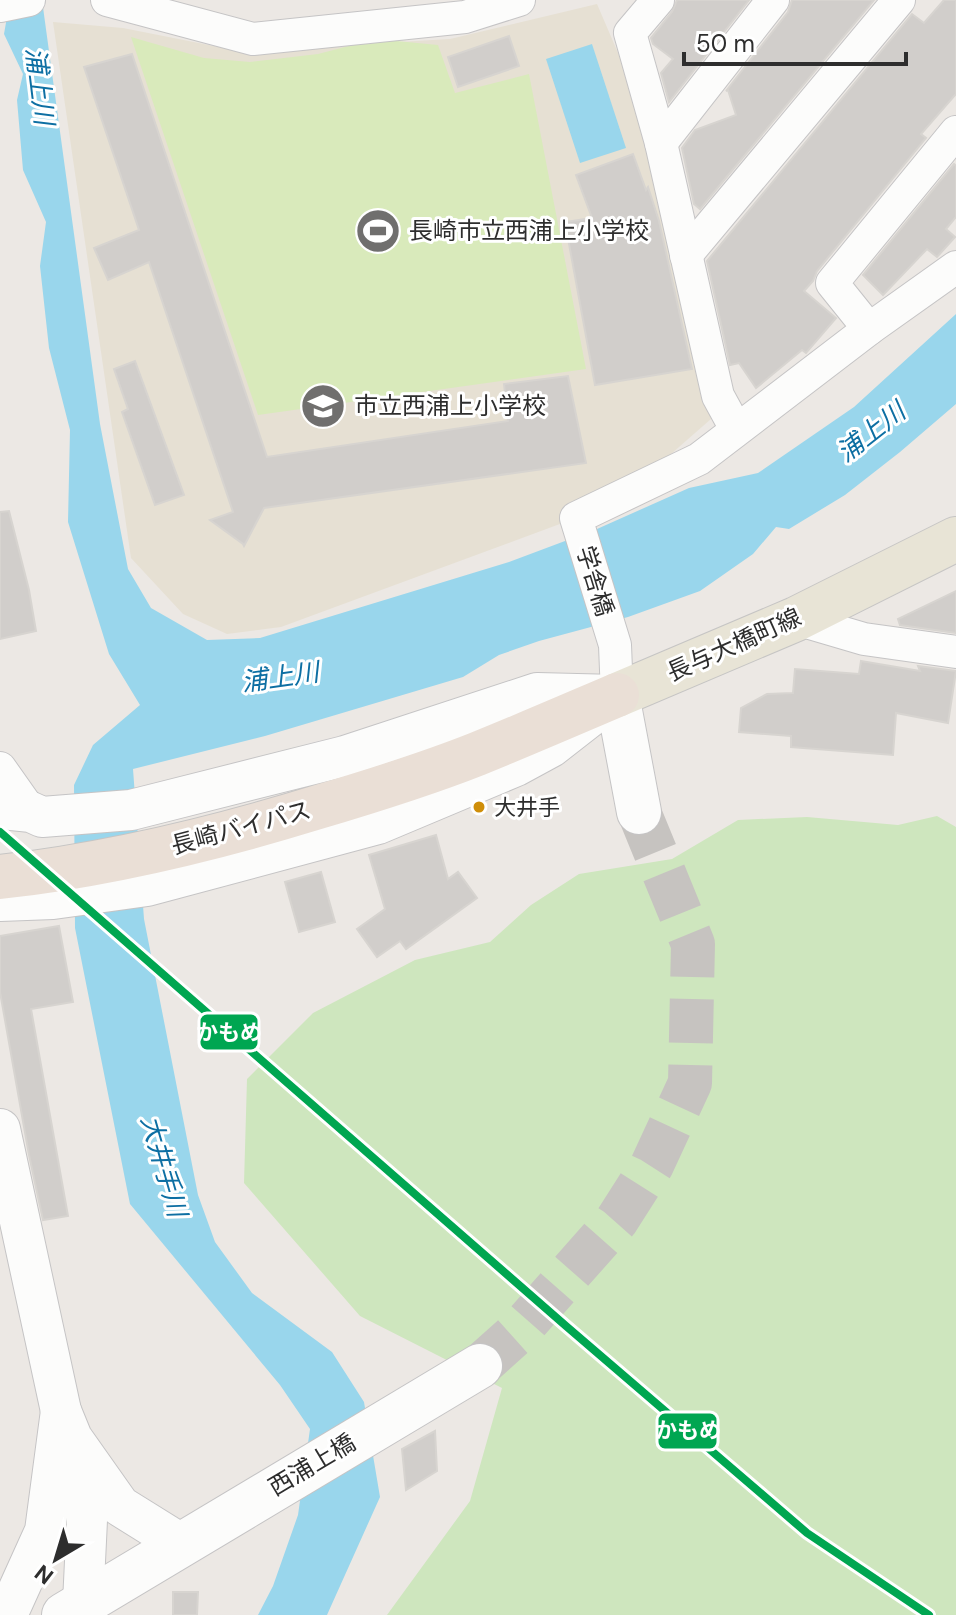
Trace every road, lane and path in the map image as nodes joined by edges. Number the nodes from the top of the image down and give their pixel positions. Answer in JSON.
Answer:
{"nodes":[{"id":1,"x":29,"y":0,"type":"edge"},
{"id":2,"x":107,"y":0,"type":"edge"},
{"id":3,"x":519,"y":0,"type":"edge"},
{"id":4,"x":658,"y":0,"type":"edge"},
{"id":5,"x":773,"y":0,"type":"edge"},
{"id":6,"x":899,"y":0,"type":"edge"},
{"id":7,"x":0,"y":6,"type":"edge"},
{"id":8,"x":956,"y":132,"type":"edge"},
{"id":9,"x":661,"y":143,"type":"junction"},
{"id":10,"x":686,"y":255,"type":"junction"},
{"id":11,"x":956,"y":267,"type":"edge"},
{"id":12,"x":869,"y":329,"type":"junction"},
{"id":13,"x":736,"y":429,"type":"junction"},
{"id":14,"x":956,"y":539,"type":"edge"},
{"id":15,"x":796,"y":619,"type":"junction"},
{"id":16,"x":956,"y":652,"type":"edge"},
{"id":17,"x":617,"y":695,"type":"junction"},
{"id":18,"x":0,"y":768,"type":"edge"},
{"id":19,"x":639,"y":812,"type":"tunnel mouth"},
{"id":20,"x":38,"y":843,"type":"edge"},
{"id":21,"x":137,"y":847,"type":"junction"},
{"id":22,"x":0,"y":857,"type":"edge"},
{"id":23,"x":0,"y":877,"type":"edge"},
{"id":24,"x":0,"y":901,"type":"edge"},
{"id":25,"x":0,"y":1129,"type":"edge"},
{"id":26,"x":462,"y":1376,"type":"tunnel mouth"},
{"id":27,"x":66,"y":1424,"type":"junction"},
{"id":28,"x":181,"y":1544,"type":"junction"},
{"id":29,"x":73,"y":1609,"type":"edge"},
{"id":30,"x":7,"y":1615,"type":"edge"}],
"edges":[{"from":1,"to":7,"type":"street"},
{"from":2,"to":3,"type":"street"},
{"from":4,"to":9,"type":"street"},
{"from":5,"to":9,"type":"street"},
{"from":6,"to":10,"type":"street"},
{"from":8,"to":12,"type":"street"},
{"from":9,"to":10,"type":"street"},
{"from":10,"to":13,"type":"street"},
{"from":11,"to":12,"type":"street"},
{"from":12,"to":13,"type":"street"},
{"from":13,"to":17,"type":"street","name":"学舎橋"},
{"from":14,"to":15,"type":"main road","name":"長与大橋町線"},
{"from":15,"to":16,"type":"street"},
{"from":15,"to":17,"type":"main road","name":"長与大橋町線"},
{"from":17,"to":19,"type":"main road"},
{"from":17,"to":21,"type":"highway","name":"長崎バイパス"},
{"from":17,"to":21,"type":"street"},
{"from":17,"to":21,"type":"street"},
{"from":18,"to":20,"type":"street"},
{"from":20,"to":21,"type":"highway","name":"長崎バイパス"},
{"from":20,"to":22,"type":"highway","name":"長崎バイパス"},
{"from":20,"to":23,"type":"highway","name":"長崎バイパス"},
{"from":20,"to":24,"type":"street"},
{"from":25,"to":27,"type":"street"},
{"from":26,"to":28,"type":"main road","name":"西浦上橋"},
{"from":27,"to":28,"type":"street"},
{"from":27,"to":29,"type":"street"},
{"from":27,"to":30,"type":"street"},
{"from":28,"to":29,"type":"main road"}]}
